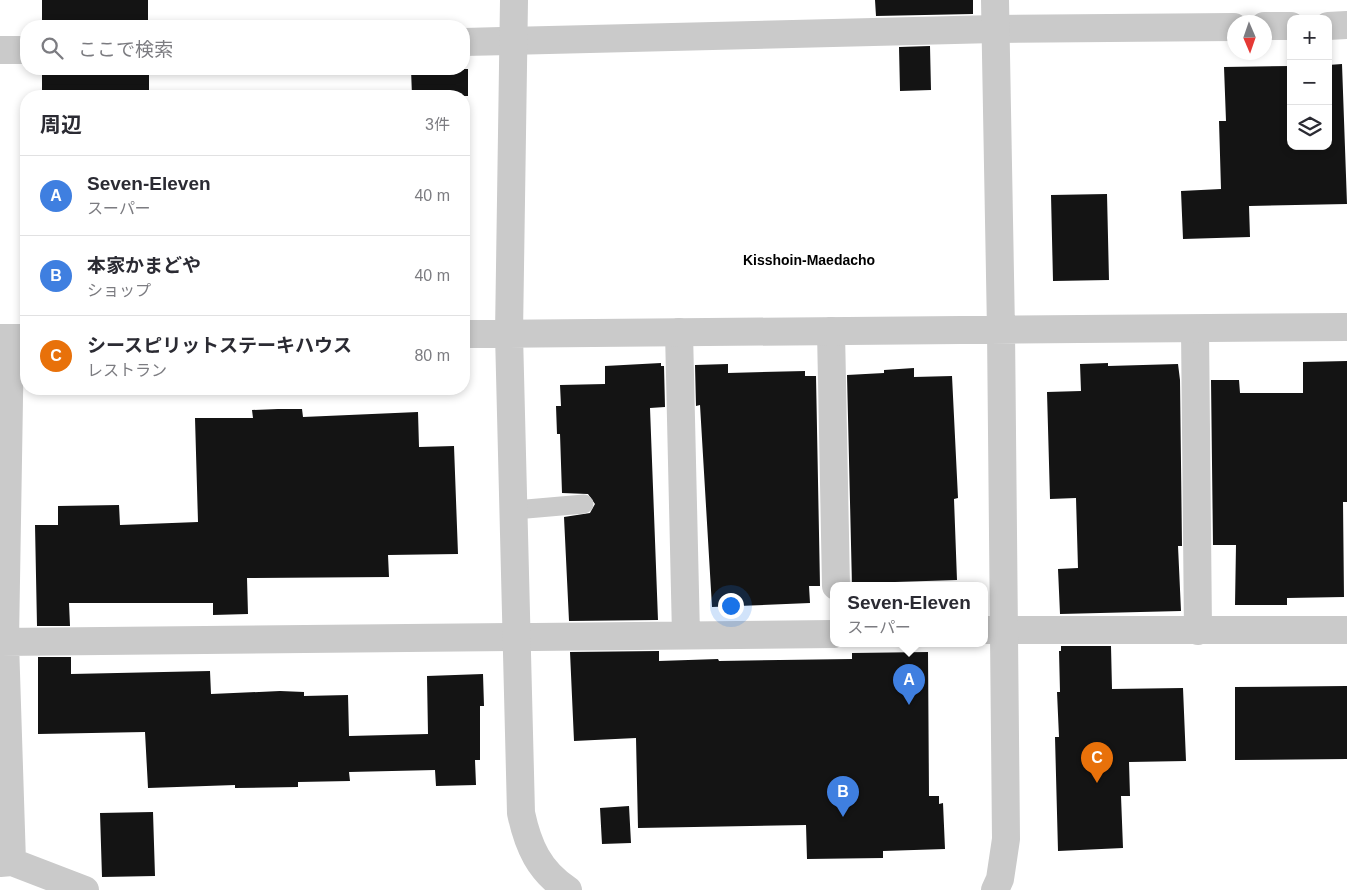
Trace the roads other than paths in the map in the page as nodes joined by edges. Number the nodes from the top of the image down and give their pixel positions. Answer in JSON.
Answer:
{"nodes":[{"id":1,"x":514,"y":0,"type":"edge"},
{"id":2,"x":995,"y":0,"type":"edge"},
{"id":3,"x":1347,"y":25,"type":"edge"},
{"id":4,"x":1272,"y":26,"type":"edge"},
{"id":5,"x":1287,"y":26,"type":"edge"},
{"id":6,"x":1332,"y":26,"type":"edge"},
{"id":7,"x":1227,"y":27,"type":"edge"},
{"id":8,"x":995,"y":29,"type":"junction"},
{"id":9,"x":515,"y":41,"type":"junction"},
{"id":10,"x":470,"y":42,"type":"edge"},
{"id":11,"x":0,"y":50,"type":"edge"},
{"id":12,"x":20,"y":50,"type":"edge"},
{"id":13,"x":1347,"y":327,"type":"edge"},
{"id":14,"x":1195,"y":329,"type":"junction"},
{"id":15,"x":1001,"y":330,"type":"junction"},
{"id":16,"x":831,"y":331,"type":"junction"},
{"id":17,"x":679,"y":332,"type":"junction"},
{"id":18,"x":470,"y":334,"type":"edge"},
{"id":19,"x":509,"y":334,"type":"junction"},
{"id":20,"x":12,"y":338,"type":"edge"},
{"id":21,"x":584,"y":504,"type":"dead end"},
{"id":22,"x":514,"y":510,"type":"junction"},
{"id":23,"x":836,"y":582,"type":"edge"},
{"id":24,"x":993,"y":630,"type":"edge"},
{"id":25,"x":1347,"y":630,"type":"edge"},
{"id":26,"x":1198,"y":631,"type":"junction"},
{"id":27,"x":830,"y":634,"type":"edge"},
{"id":28,"x":518,"y":636,"type":"junction"},
{"id":29,"x":686,"y":636,"type":"junction"},
{"id":30,"x":2,"y":642,"type":"edge"},
{"id":31,"x":6,"y":863,"type":"edge"},
{"id":32,"x":556,"y":887,"type":"edge"},
{"id":33,"x":85,"y":890,"type":"edge"},
{"id":34,"x":995,"y":890,"type":"edge"}],
"edges":[{"from":1,"to":9,"type":"street"},
{"from":2,"to":8,"type":"street"},
{"from":3,"to":6,"type":"street"},
{"from":4,"to":5,"type":"street"},
{"from":7,"to":8,"type":"street"},
{"from":8,"to":9,"type":"street"},
{"from":8,"to":15,"type":"street"},
{"from":9,"to":10,"type":"street"},
{"from":9,"to":19,"type":"street"},
{"from":11,"to":12,"type":"street"},
{"from":13,"to":14,"type":"street"},
{"from":14,"to":15,"type":"street"},
{"from":14,"to":26,"type":"street"},
{"from":15,"to":16,"type":"street"},
{"from":15,"to":24,"type":"street"},
{"from":16,"to":17,"type":"street"},
{"from":16,"to":23,"type":"street"},
{"from":17,"to":19,"type":"street"},
{"from":17,"to":29,"type":"street"},
{"from":18,"to":19,"type":"street"},
{"from":19,"to":22,"type":"street"},
{"from":20,"to":30,"type":"street"},
{"from":21,"to":22,"type":"lane"},
{"from":22,"to":28,"type":"street"},
{"from":24,"to":26,"type":"street"},
{"from":24,"to":34,"type":"street"},
{"from":25,"to":26,"type":"street"},
{"from":27,"to":29,"type":"street"},
{"from":28,"to":29,"type":"street"},
{"from":28,"to":30,"type":"street"},
{"from":28,"to":32,"type":"street"},
{"from":30,"to":31,"type":"street"},
{"from":31,"to":33,"type":"street"}]}
